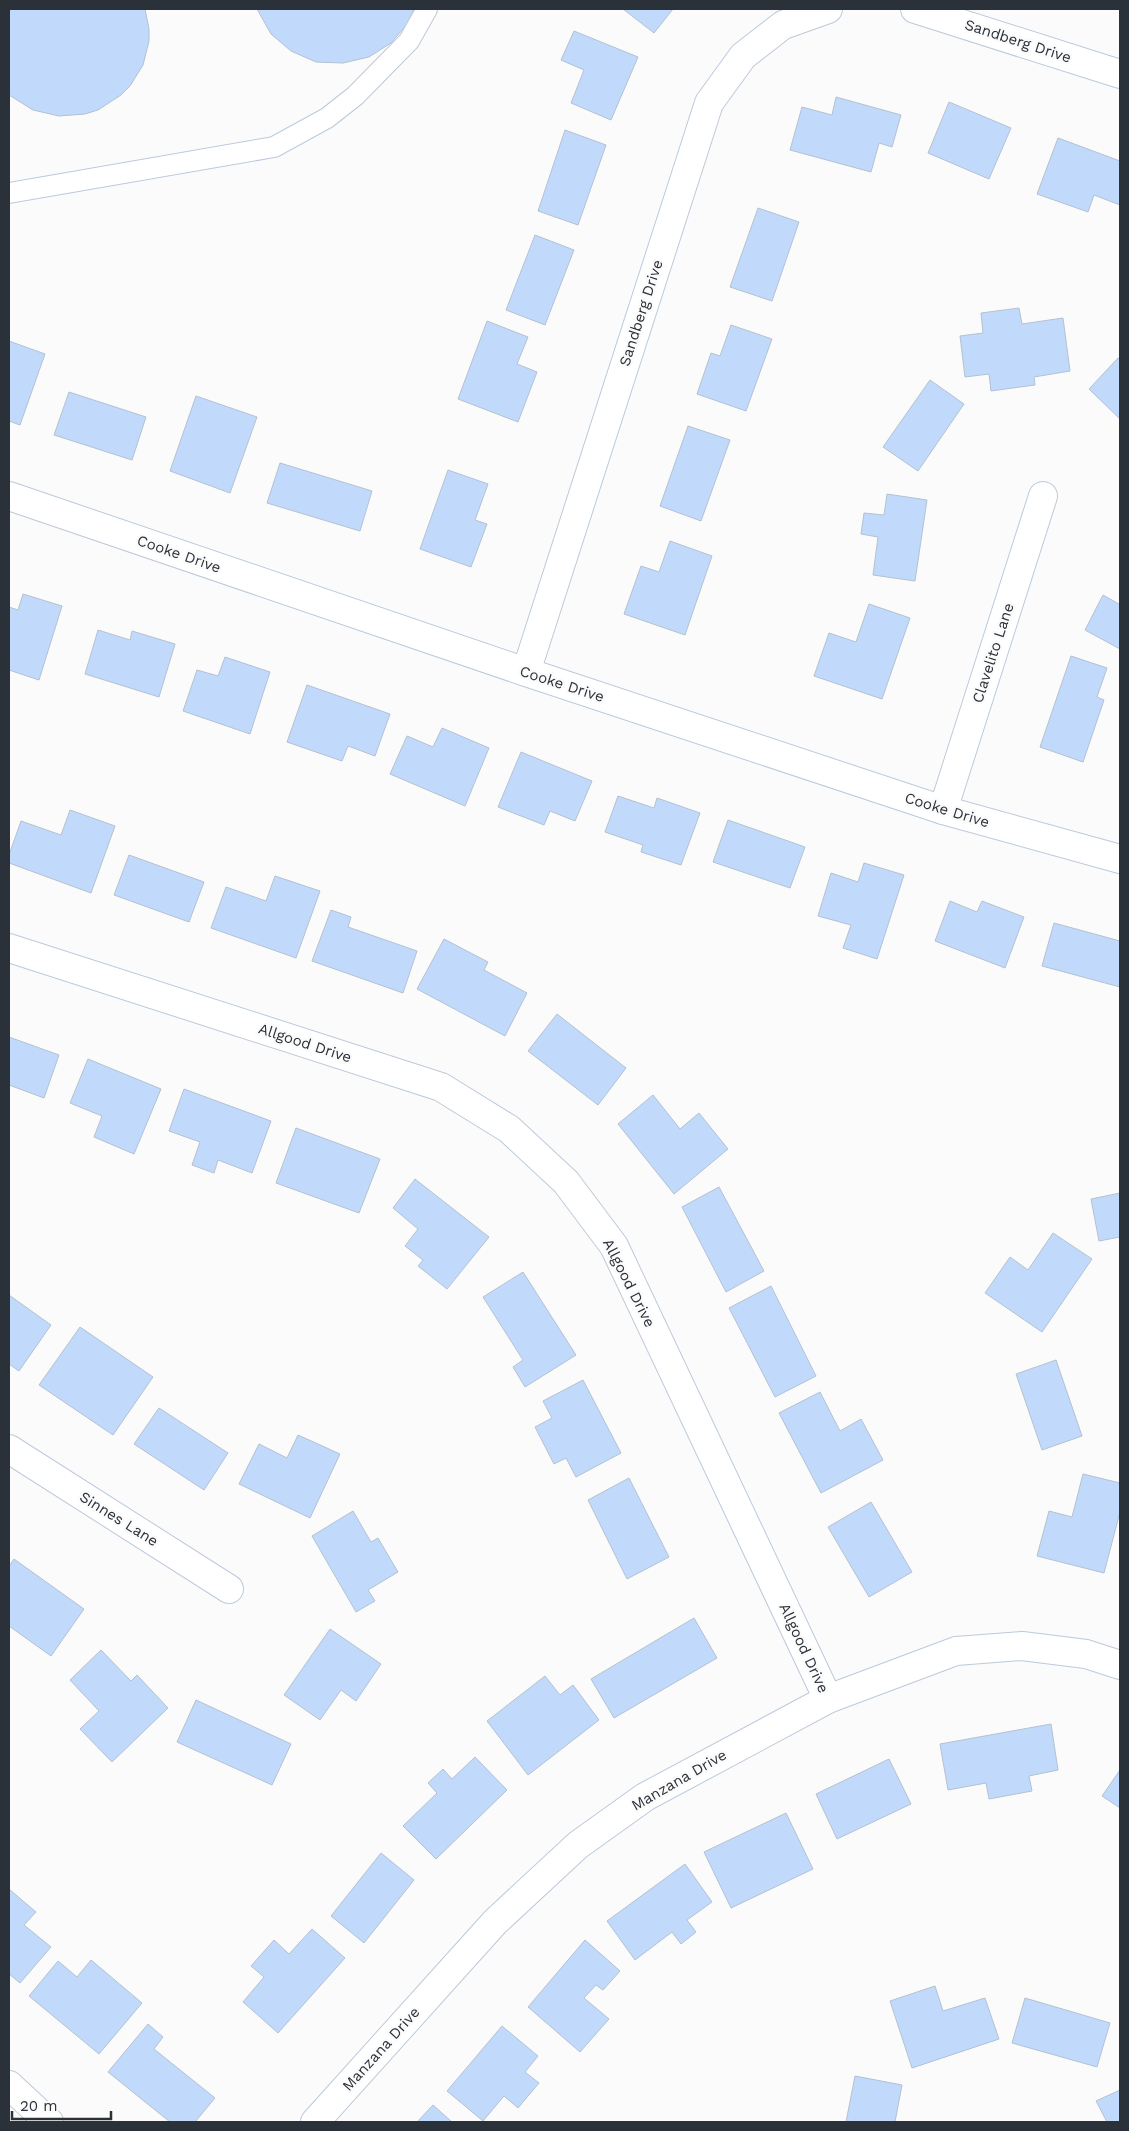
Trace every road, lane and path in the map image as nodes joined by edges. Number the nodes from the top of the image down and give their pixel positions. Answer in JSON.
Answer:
{"nodes":[{"id":1,"x":427,"y":9,"type":"edge"},
{"id":2,"x":828,"y":9,"type":"edge"},
{"id":3,"x":916,"y":9,"type":"edge"},
{"id":4,"x":1120,"y":74,"type":"edge"},
{"id":5,"x":9,"y":193,"type":"edge"},
{"id":6,"x":9,"y":496,"type":"edge"},
{"id":7,"x":1043,"y":496,"type":"dead end"},
{"id":8,"x":526,"y":672,"type":"junction"},
{"id":9,"x":943,"y":810,"type":"junction"},
{"id":10,"x":1120,"y":859,"type":"edge"},
{"id":11,"x":9,"y":948,"type":"edge"},
{"id":12,"x":9,"y":1449,"type":"edge"},
{"id":13,"x":229,"y":1589,"type":"dead end"},
{"id":14,"x":1120,"y":1665,"type":"edge"},
{"id":15,"x":828,"y":1699,"type":"junction"},
{"id":16,"x":9,"y":2086,"type":"edge"},
{"id":17,"x":49,"y":2122,"type":"edge"},
{"id":18,"x":315,"y":2122,"type":"edge"}],
"edges":[{"from":1,"to":5,"type":"lane"},
{"from":2,"to":8,"type":"street","name":"Sandberg Drive"},
{"from":3,"to":4,"type":"street","name":"Sandberg Drive"},
{"from":6,"to":8,"type":"street","name":"Cooke Drive"},
{"from":7,"to":9,"type":"street","name":"Clavelito Lane"},
{"from":8,"to":9,"type":"street","name":"Cooke Drive"},
{"from":9,"to":10,"type":"street","name":"Cooke Drive"},
{"from":11,"to":15,"type":"street","name":"Allgood Drive"},
{"from":12,"to":13,"type":"street","name":"Sinnes Lane"},
{"from":14,"to":15,"type":"street","name":"Manzana Drive"},
{"from":15,"to":18,"type":"street","name":"Manzana Drive"},
{"from":16,"to":17,"type":"street"}]}
